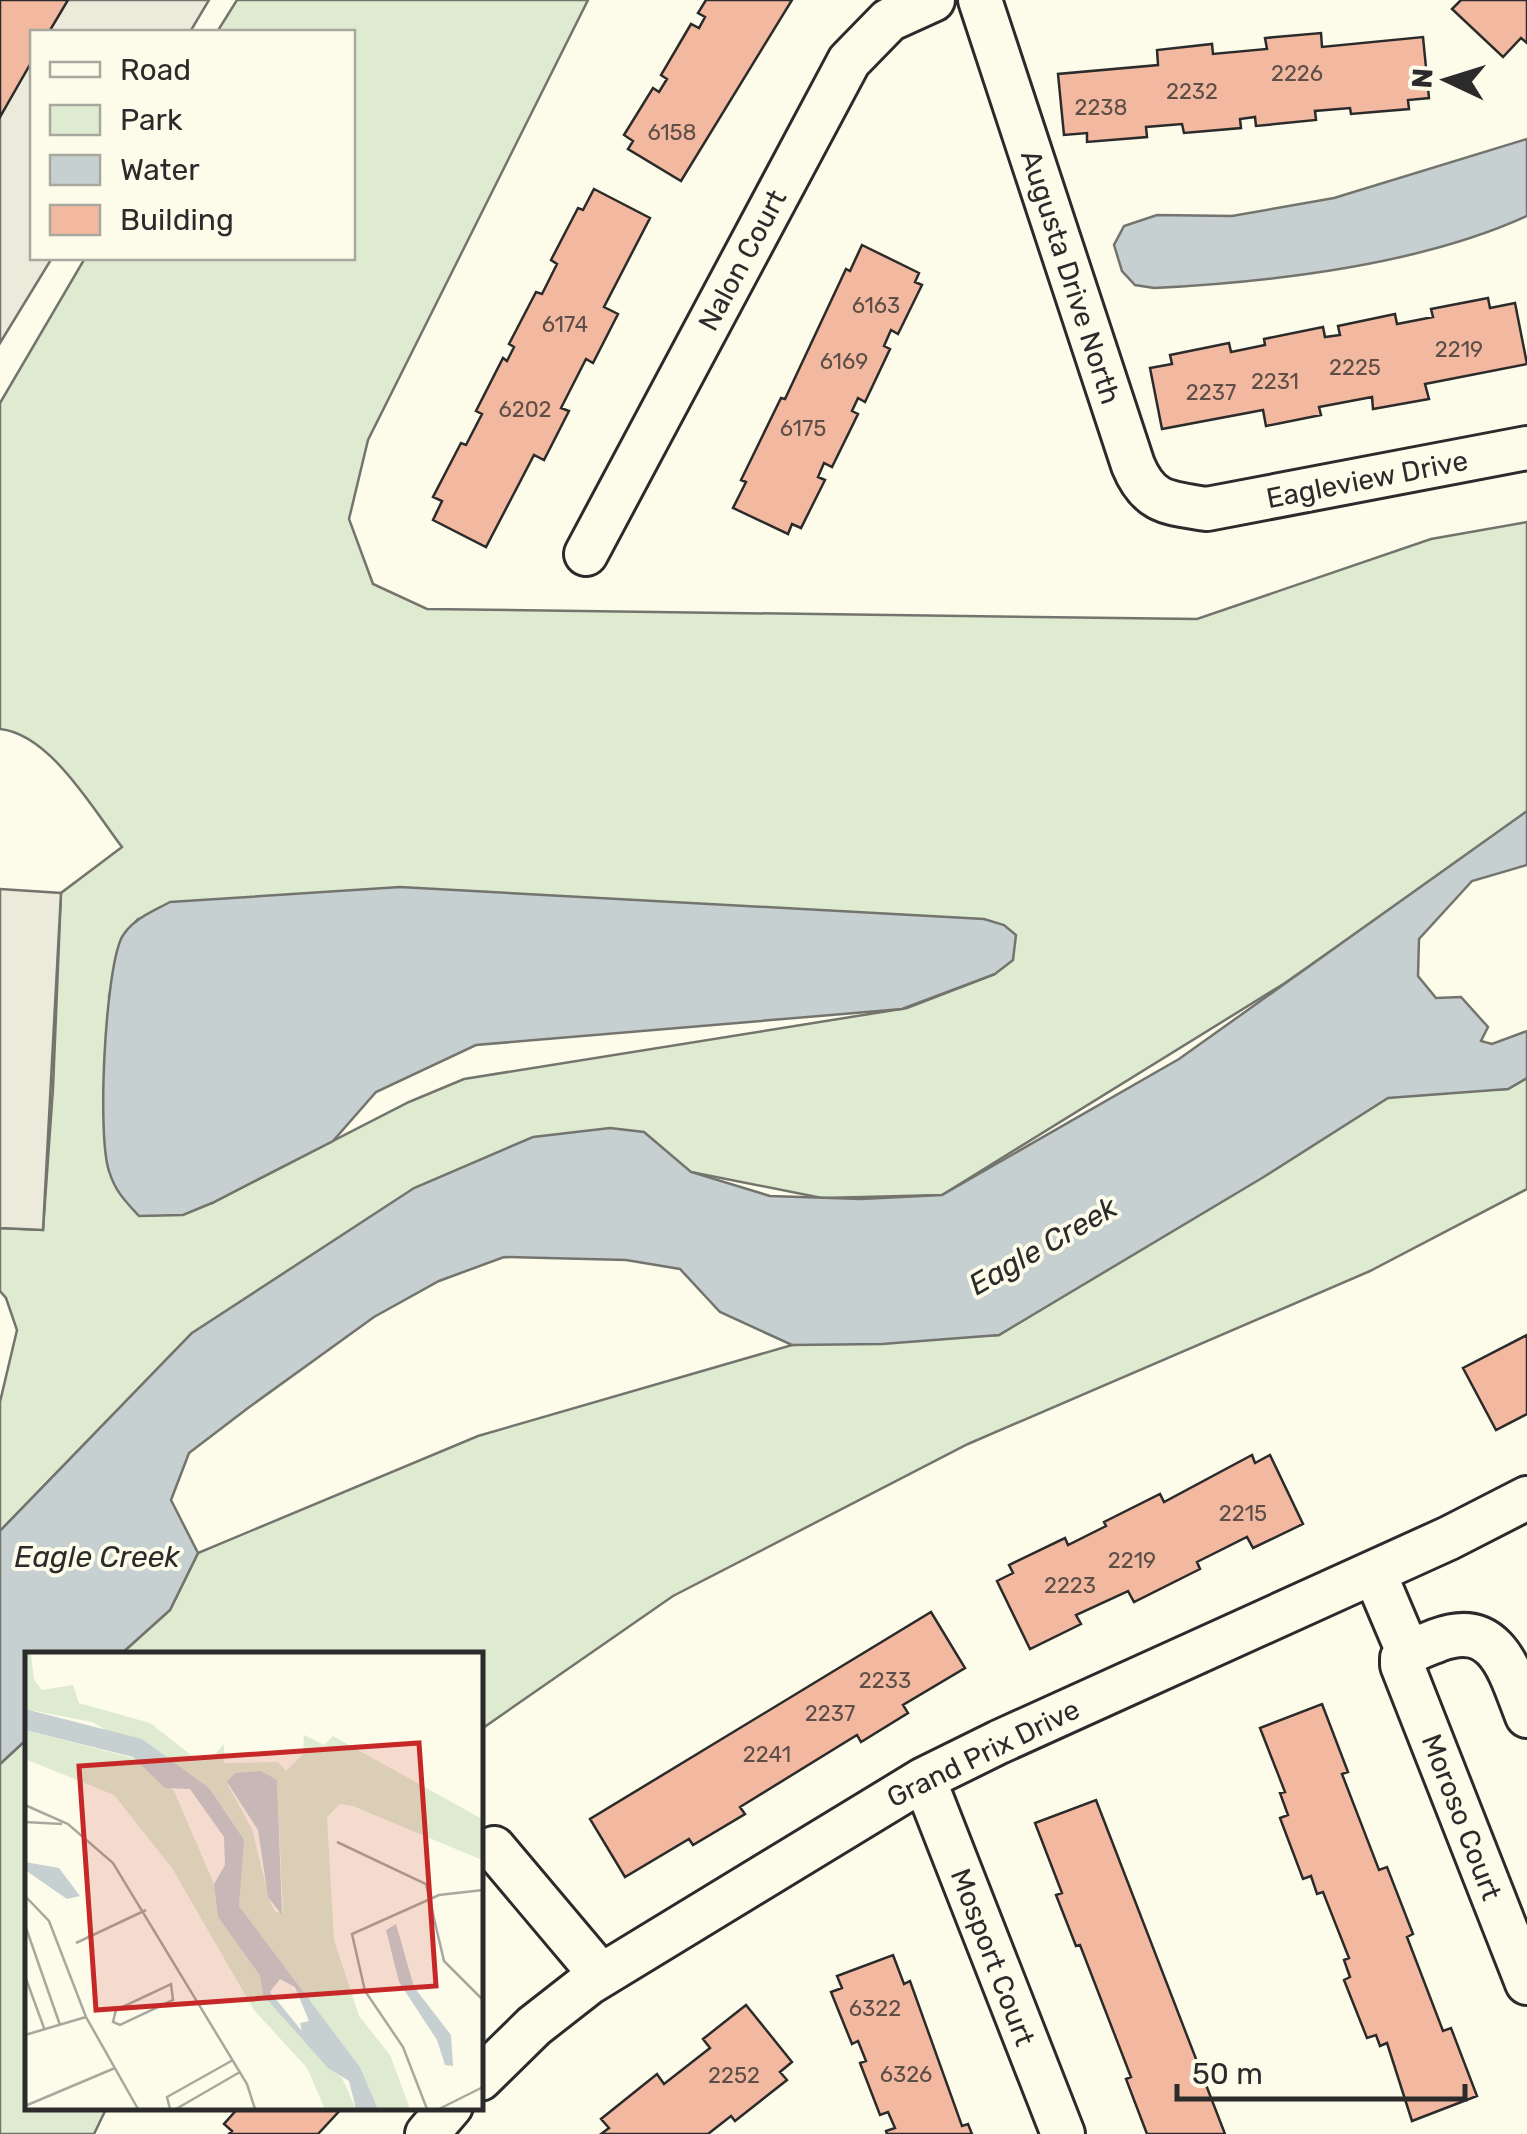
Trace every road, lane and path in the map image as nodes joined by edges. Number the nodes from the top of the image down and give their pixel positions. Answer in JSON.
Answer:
{"nodes":[{"id":1,"x":933,"y":0,"type":"edge"},
{"id":2,"x":980,"y":0,"type":"edge"},
{"id":3,"x":1527,"y":448,"type":"edge"},
{"id":4,"x":1207,"y":509,"type":"joint"},
{"id":5,"x":586,"y":554,"type":"dead end"},
{"id":6,"x":1527,"y":1498,"type":"edge"},
{"id":7,"x":1374,"y":1572,"type":"junction"},
{"id":8,"x":1408,"y":1652,"type":"junction"},
{"id":9,"x":1527,"y":1716,"type":"edge"},
{"id":10,"x":924,"y":1779,"type":"junction"},
{"id":11,"x":494,"y":1848,"type":"dead end"},
{"id":12,"x":602,"y":1975,"type":"junction"},
{"id":13,"x":1527,"y":1983,"type":"edge"},
{"id":14,"x":482,"y":2076,"type":"edge"},
{"id":15,"x":449,"y":2109,"type":"edge"},
{"id":16,"x":428,"y":2134,"type":"edge"},
{"id":17,"x":1063,"y":2134,"type":"edge"}],
"edges":[{"from":1,"to":5,"type":"street","name":"Nalon Court"},
{"from":2,"to":4,"type":"street","name":"Augusta Drive North"},
{"from":3,"to":4,"type":"street","name":"Eagleview Drive"},
{"from":6,"to":7,"type":"street","name":"Grand Prix Drive"},
{"from":7,"to":8,"type":"street","name":"Moroso Court"},
{"from":7,"to":10,"type":"street","name":"Grand Prix Drive"},
{"from":8,"to":9,"type":"street"},
{"from":8,"to":13,"type":"street","name":"Moroso Court"},
{"from":10,"to":12,"type":"street","name":"Grand Prix Drive"},
{"from":10,"to":17,"type":"street","name":"Mosport Court"},
{"from":11,"to":12,"type":"street"},
{"from":12,"to":14,"type":"street","name":"Grand Prix Drive"},
{"from":15,"to":16,"type":"street"}]}
